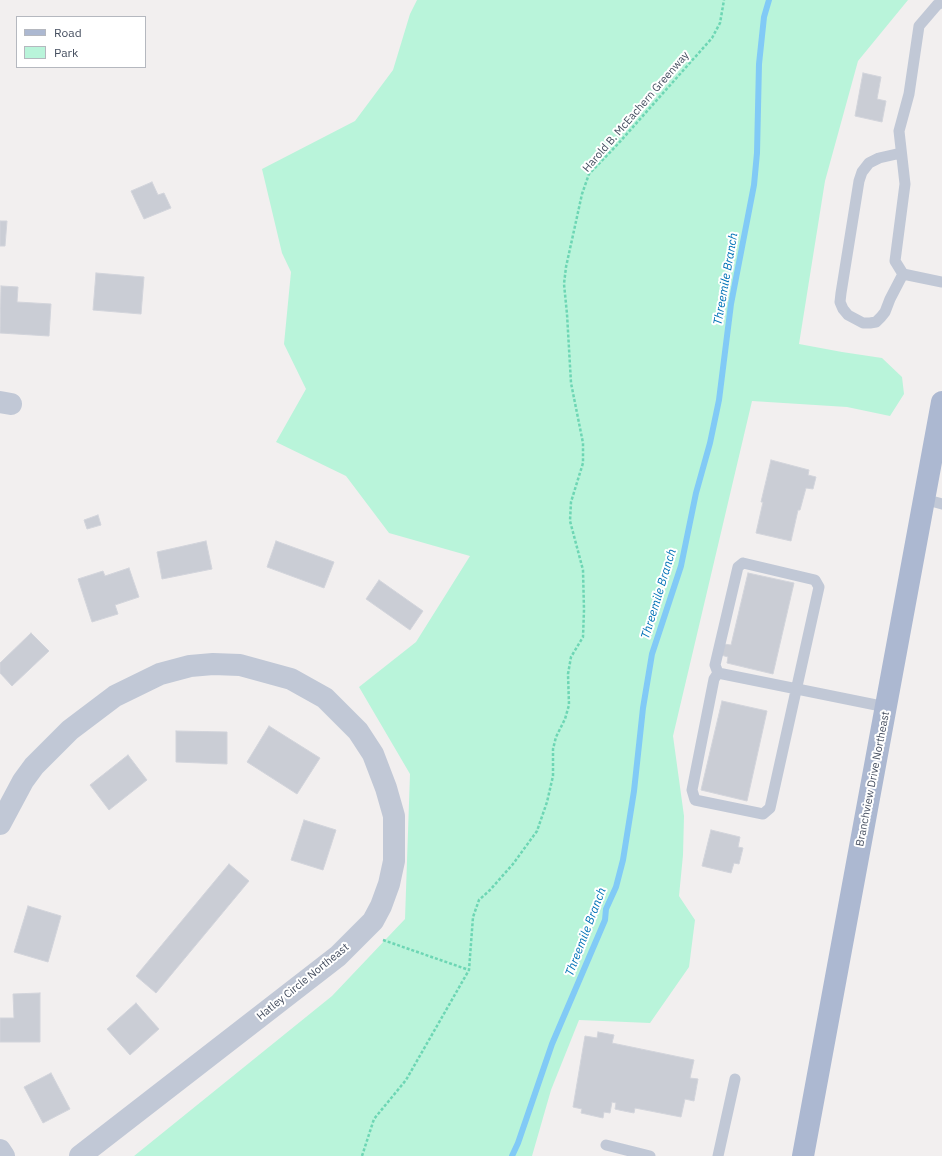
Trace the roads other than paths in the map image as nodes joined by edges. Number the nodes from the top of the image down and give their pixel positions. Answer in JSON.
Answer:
{"nodes":[{"id":1,"x":942,"y":2,"type":"edge"},
{"id":2,"x":901,"y":152,"type":"junction"},
{"id":3,"x":902,"y":274,"type":"junction"},
{"id":4,"x":942,"y":282,"type":"edge"},
{"id":5,"x":942,"y":402,"type":"edge"},
{"id":6,"x":933,"y":501,"type":"edge"},
{"id":7,"x":718,"y":673,"type":"junction"},
{"id":8,"x":796,"y":690,"type":"junction"},
{"id":9,"x":886,"y":707,"type":"junction"},
{"id":10,"x":0,"y":824,"type":"edge"},
{"id":11,"x":735,"y":1079,"type":"dead end"},
{"id":12,"x":606,"y":1146,"type":"dead end"},
{"id":13,"x":0,"y":1150,"type":"edge"},
{"id":14,"x":4,"y":1156,"type":"edge"},
{"id":15,"x":80,"y":1156,"type":"edge"},
{"id":16,"x":650,"y":1156,"type":"edge"},
{"id":17,"x":718,"y":1156,"type":"edge"},
{"id":18,"x":803,"y":1156,"type":"edge"}],
"edges":[{"from":1,"to":2,"type":"lane"},
{"from":2,"to":3,"type":"lane"},
{"from":2,"to":3,"type":"lane"},
{"from":3,"to":4,"type":"lane"},
{"from":5,"to":6,"type":"main road","name":"Branchview Drive Northeast"},
{"from":6,"to":9,"type":"main road","name":"Branchview Drive Northeast"},
{"from":7,"to":8,"type":"lane"},
{"from":7,"to":8,"type":"lane"},
{"from":7,"to":8,"type":"lane"},
{"from":8,"to":9,"type":"lane"},
{"from":9,"to":18,"type":"main road","name":"Branchview Drive Northeast"},
{"from":10,"to":15,"type":"street","name":"Hatley Circle Northeast"},
{"from":11,"to":17,"type":"lane"},
{"from":12,"to":16,"type":"lane"},
{"from":13,"to":14,"type":"street"}]}
